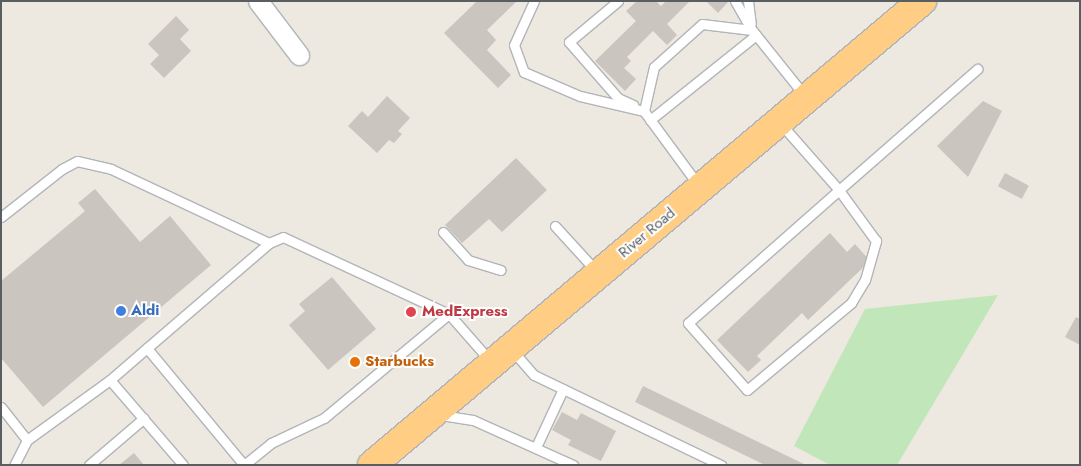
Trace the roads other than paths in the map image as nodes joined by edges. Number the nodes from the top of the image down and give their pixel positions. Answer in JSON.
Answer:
{"nodes":[{"id":1,"x":258,"y":1,"type":"edge"},
{"id":2,"x":534,"y":1,"type":"edge"},
{"id":3,"x":618,"y":1,"type":"edge"},
{"id":4,"x":736,"y":1,"type":"edge"},
{"id":5,"x":748,"y":1,"type":"edge"},
{"id":6,"x":911,"y":6,"type":"edge"},
{"id":7,"x":754,"y":32,"type":"junction"},
{"id":8,"x":299,"y":55,"type":"dead end"},
{"id":9,"x":977,"y":69,"type":"dead end"},
{"id":10,"x":807,"y":98,"type":"junction"},
{"id":11,"x":644,"y":111,"type":"junction"},
{"id":12,"x":650,"y":120,"type":"junction"},
{"id":13,"x":780,"y":122,"type":"junction"},
{"id":14,"x":701,"y":188,"type":"junction"},
{"id":15,"x":839,"y":190,"type":"junction"},
{"id":16,"x":1,"y":217,"type":"edge"},
{"id":17,"x":555,"y":226,"type":"dead end"},
{"id":18,"x":443,"y":232,"type":"dead end"},
{"id":19,"x":269,"y":243,"type":"junction"},
{"id":20,"x":501,"y":270,"type":"dead end"},
{"id":21,"x":598,"y":274,"type":"junction"},
{"id":22,"x":449,"y":314,"type":"junction"},
{"id":23,"x":147,"y":348,"type":"junction"},
{"id":24,"x":502,"y":356,"type":"junction"},
{"id":25,"x":110,"y":380,"type":"junction"},
{"id":26,"x":563,"y":389,"type":"junction"},
{"id":27,"x":1,"y":407,"type":"edge"},
{"id":28,"x":432,"y":414,"type":"junction"},
{"id":29,"x":144,"y":418,"type":"junction"},
{"id":30,"x":27,"y":440,"type":"junction"},
{"id":31,"x":536,"y":447,"type":"junction"},
{"id":32,"x":14,"y":465,"type":"edge"},
{"id":33,"x":89,"y":465,"type":"edge"},
{"id":34,"x":183,"y":465,"type":"edge"},
{"id":35,"x":244,"y":465,"type":"edge"},
{"id":36,"x":372,"y":465,"type":"edge"},
{"id":37,"x":573,"y":465,"type":"edge"},
{"id":38,"x":721,"y":465,"type":"edge"}],
"edges":[{"from":1,"to":8,"type":"street"},
{"from":2,"to":11,"type":"lane"},
{"from":3,"to":11,"type":"lane"},
{"from":4,"to":7,"type":"lane"},
{"from":5,"to":7,"type":"lane"},
{"from":6,"to":10,"type":"highway","name":"River Road"},
{"from":7,"to":10,"type":"lane"},
{"from":7,"to":11,"type":"lane"},
{"from":7,"to":12,"type":"lane"},
{"from":9,"to":15,"type":"lane"},
{"from":10,"to":13,"type":"highway","name":"River Road"},
{"from":11,"to":12,"type":"lane"},
{"from":12,"to":14,"type":"lane"},
{"from":13,"to":14,"type":"highway","name":"River Road"},
{"from":13,"to":15,"type":"lane"},
{"from":14,"to":21,"type":"highway","name":"River Road"},
{"from":15,"to":15,"type":"lane"},
{"from":16,"to":19,"type":"lane"},
{"from":17,"to":21,"type":"lane"},
{"from":18,"to":20,"type":"lane"},
{"from":19,"to":22,"type":"lane"},
{"from":19,"to":23,"type":"lane"},
{"from":21,"to":24,"type":"highway","name":"River Road"},
{"from":22,"to":24,"type":"lane"},
{"from":22,"to":35,"type":"lane"},
{"from":23,"to":25,"type":"lane"},
{"from":23,"to":35,"type":"lane"},
{"from":24,"to":26,"type":"lane"},
{"from":24,"to":28,"type":"highway","name":"River Road"},
{"from":25,"to":29,"type":"lane"},
{"from":25,"to":30,"type":"lane"},
{"from":26,"to":31,"type":"lane"},
{"from":26,"to":38,"type":"lane"},
{"from":27,"to":30,"type":"lane"},
{"from":28,"to":31,"type":"lane"},
{"from":28,"to":36,"type":"highway","name":"River Road"},
{"from":29,"to":33,"type":"lane"},
{"from":29,"to":34,"type":"lane"},
{"from":30,"to":32,"type":"lane"},
{"from":31,"to":37,"type":"lane"}]}
